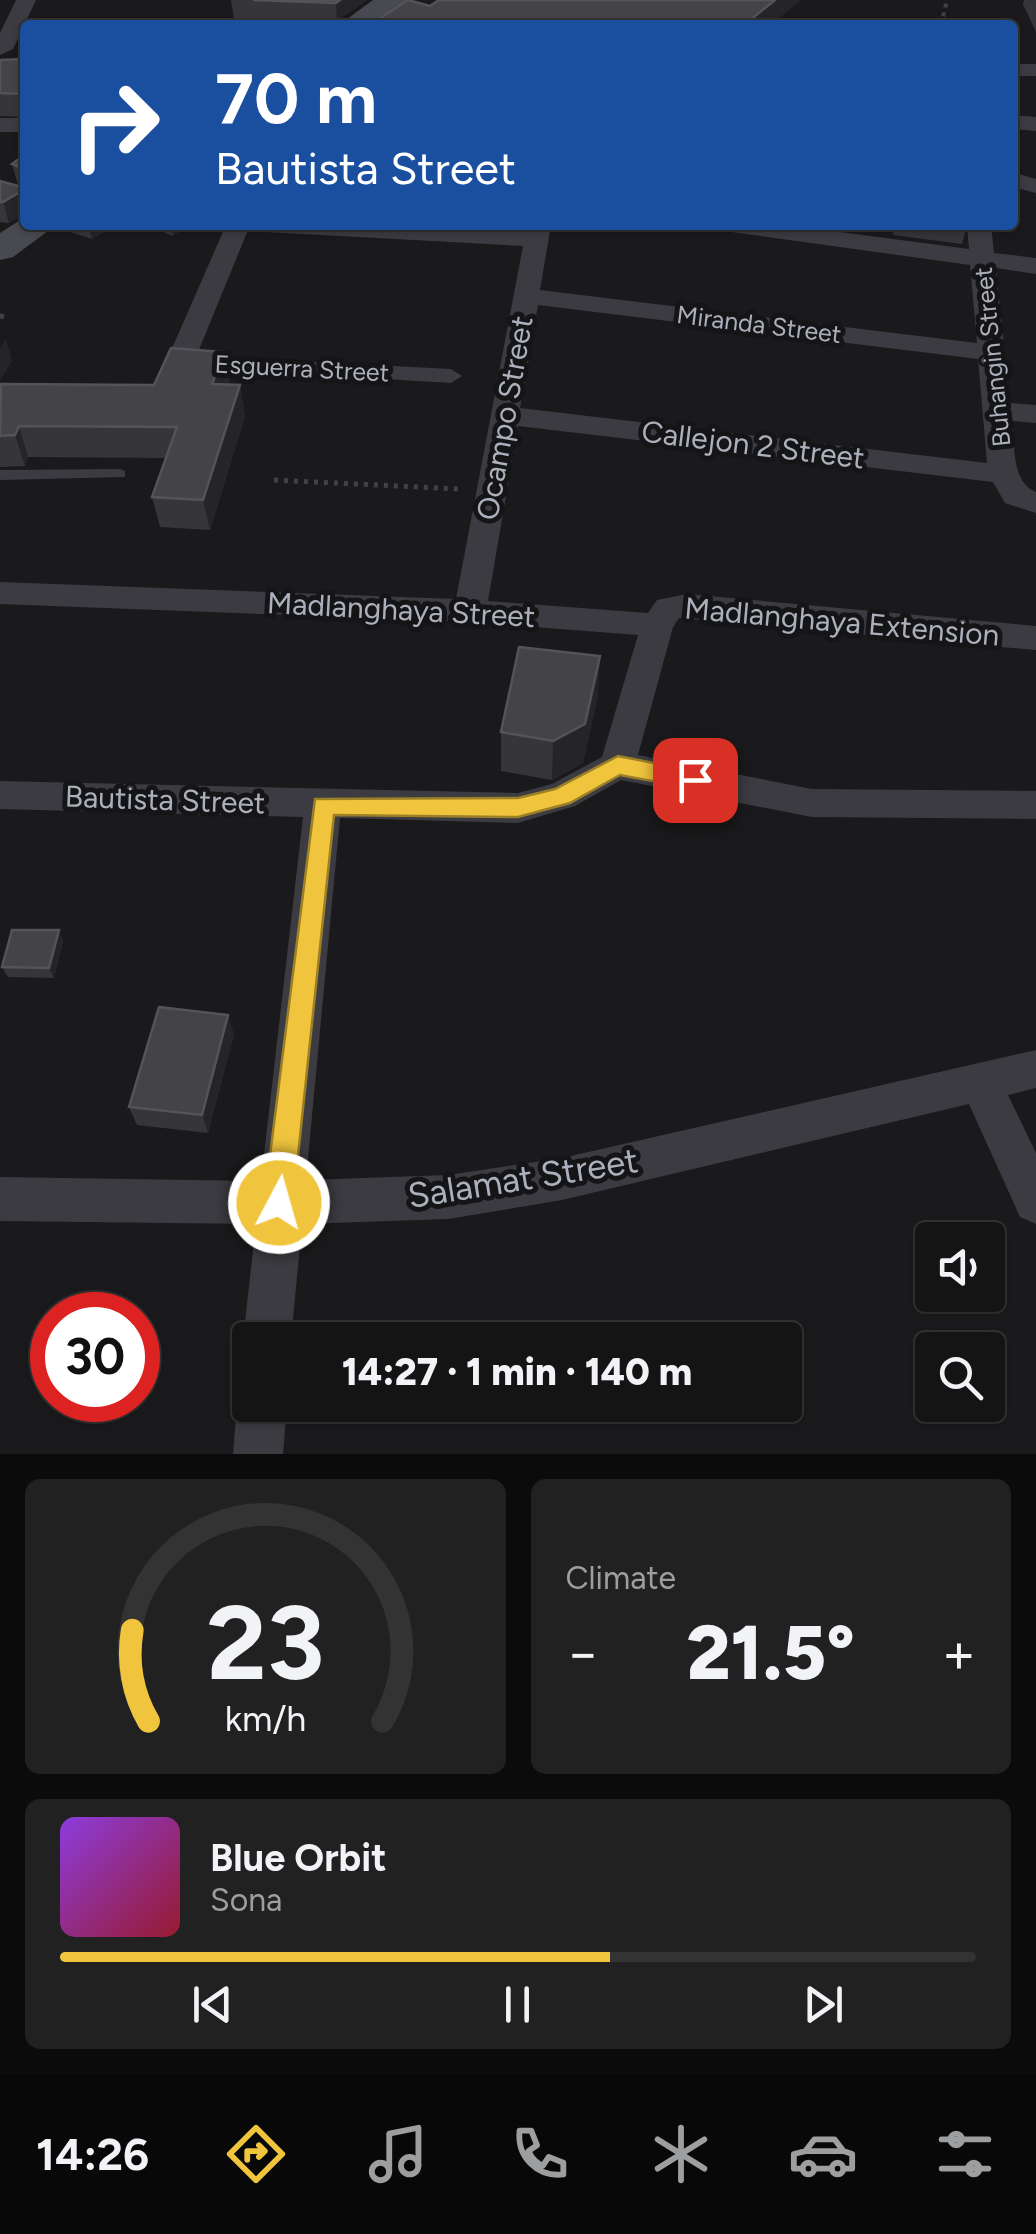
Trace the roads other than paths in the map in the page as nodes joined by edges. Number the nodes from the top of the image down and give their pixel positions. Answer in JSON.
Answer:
{"nodes":[{"id":1,"x":26,"y":0,"type":"edge"},
{"id":2,"x":394,"y":0,"type":"edge"},
{"id":3,"x":362,"y":20,"type":"edge"},
{"id":4,"x":10,"y":48,"type":"edge"},
{"id":5,"x":30,"y":230,"type":"edge"},
{"id":6,"x":236,"y":230,"type":"edge"},
{"id":7,"x":460,"y":230,"type":"edge"},
{"id":8,"x":769,"y":230,"type":"edge"},
{"id":9,"x":979,"y":230,"type":"edge"},
{"id":10,"x":538,"y":232,"type":"edge"},
{"id":11,"x":0,"y":249,"type":"edge"},
{"id":12,"x":982,"y":259,"type":"junction"},
{"id":13,"x":1036,"y":266,"type":"edge"},
{"id":14,"x":527,"y":296,"type":"junction"},
{"id":15,"x":992,"y":352,"type":"junction"},
{"id":16,"x":180,"y":362,"type":"joint"},
{"id":17,"x":452,"y":376,"type":"dead end"},
{"id":18,"x":998,"y":411,"type":"junction"},
{"id":19,"x":1036,"y":414,"type":"edge"},
{"id":20,"x":503,"y":415,"type":"junction"},
{"id":21,"x":120,"y":474,"type":"dead end"},
{"id":22,"x":0,"y":475,"type":"edge"},
{"id":23,"x":1005,"y":482,"type":"junction"},
{"id":24,"x":1036,"y":503,"type":"edge"},
{"id":25,"x":0,"y":594,"type":"edge"},
{"id":26,"x":470,"y":611,"type":"junction"},
{"id":27,"x":656,"y":624,"type":"junction"},
{"id":28,"x":1036,"y":638,"type":"edge"},
{"id":29,"x":618,"y":765,"type":"junction"},
{"id":30,"x":0,"y":795,"type":"edge"},
{"id":31,"x":324,"y":805,"type":"junction"},
{"id":32,"x":1036,"y":805,"type":"edge"},
{"id":33,"x":1036,"y":1069,"type":"edge"},
{"id":34,"x":981,"y":1083,"type":"junction"},
{"id":35,"x":0,"y":1200,"type":"edge"},
{"id":36,"x":1036,"y":1202,"type":"edge"},
{"id":37,"x":279,"y":1203,"type":"junction"},
{"id":38,"x":269,"y":1322,"type":"edge"},
{"id":39,"x":261,"y":1422,"type":"edge"},
{"id":40,"x":258,"y":1454,"type":"edge"}],
"edges":[{"from":1,"to":4,"type":"street"},
{"from":2,"to":3,"type":"main road"},
{"from":5,"to":11,"type":"main road"},
{"from":6,"to":16,"type":"street","name":"Esguerra Street"},
{"from":7,"to":10,"type":"street"},
{"from":8,"to":12,"type":"street"},
{"from":9,"to":12,"type":"street","name":"Buhangin Street"},
{"from":10,"to":14,"type":"street","name":"Ocampo Street"},
{"from":12,"to":13,"type":"street"},
{"from":12,"to":15,"type":"street","name":"Buhangin Street"},
{"from":14,"to":15,"type":"street","name":"Miranda Street"},
{"from":14,"to":20,"type":"street","name":"Ocampo Street"},
{"from":15,"to":18,"type":"street","name":"Buhangin Street"},
{"from":16,"to":17,"type":"street","name":"Esguerra Street"},
{"from":18,"to":19,"type":"street"},
{"from":18,"to":23,"type":"street","name":"Buhangin Street"},
{"from":20,"to":23,"type":"street","name":"Callejon 2 Street"},
{"from":20,"to":26,"type":"street","name":"Ocampo Street"},
{"from":21,"to":22,"type":"lane"},
{"from":23,"to":24,"type":"street","name":"Callejon 2 Street"},
{"from":25,"to":26,"type":"street","name":"Madlanghaya Street"},
{"from":26,"to":27,"type":"street","name":"Madlanghaya Street"},
{"from":27,"to":28,"type":"street","name":"Madlanghaya Extension"},
{"from":27,"to":29,"type":"street"},
{"from":29,"to":31,"type":"street","name":"Bautista Street"},
{"from":29,"to":32,"type":"street"},
{"from":30,"to":31,"type":"street","name":"Bautista Street"},
{"from":31,"to":37,"type":"street"},
{"from":33,"to":34,"type":"street","name":"Salamat Street"},
{"from":34,"to":36,"type":"street"},
{"from":34,"to":37,"type":"street","name":"Salamat Street"},
{"from":35,"to":37,"type":"street","name":"Salamat Street"},
{"from":37,"to":38,"type":"street"},
{"from":39,"to":40,"type":"street"}]}
